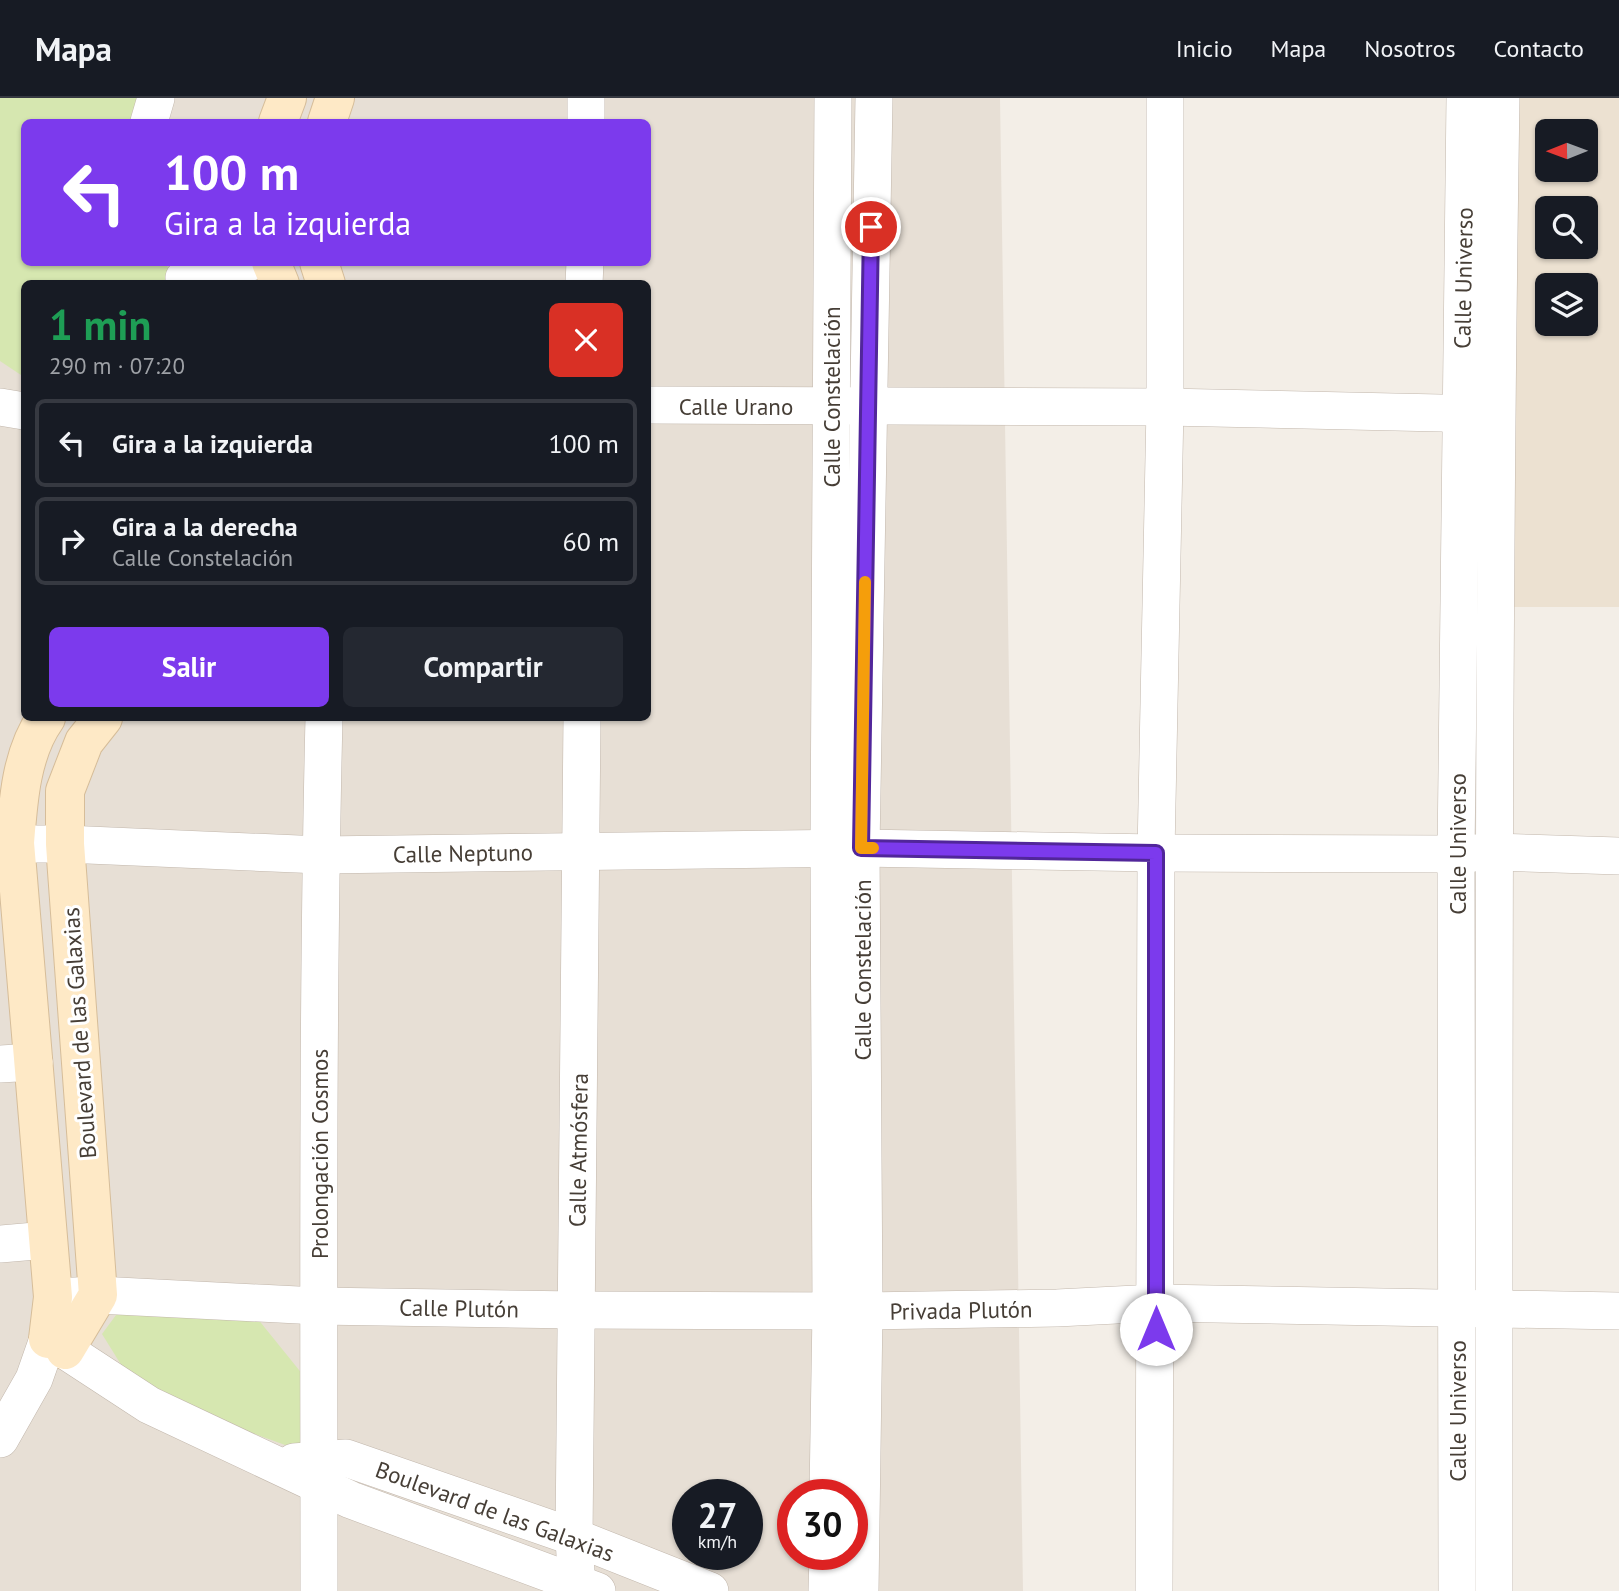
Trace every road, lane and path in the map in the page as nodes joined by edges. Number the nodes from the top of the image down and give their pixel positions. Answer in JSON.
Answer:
{"nodes":[{"id":1,"x":156,"y":98,"type":"edge"},
{"id":2,"x":287,"y":98,"type":"edge"},
{"id":3,"x":335,"y":98,"type":"edge"},
{"id":4,"x":586,"y":98,"type":"edge"},
{"id":5,"x":833,"y":98,"type":"edge"},
{"id":6,"x":874,"y":98,"type":"edge"},
{"id":7,"x":1165,"y":98,"type":"edge"},
{"id":8,"x":1465,"y":98,"type":"edge"},
{"id":9,"x":1501,"y":98,"type":"edge"},
{"id":10,"x":150,"y":119,"type":"edge"},
{"id":11,"x":279,"y":119,"type":"edge"},
{"id":12,"x":328,"y":119,"type":"edge"},
{"id":13,"x":586,"y":119,"type":"edge"},
{"id":14,"x":229,"y":266,"type":"edge"},
{"id":15,"x":181,"y":275,"type":"edge"},
{"id":16,"x":651,"y":405,"type":"edge"},
{"id":17,"x":831,"y":406,"type":"junction"},
{"id":18,"x":867,"y":407,"type":"junction"},
{"id":19,"x":1165,"y":407,"type":"junction"},
{"id":20,"x":0,"y":408,"type":"edge"},
{"id":21,"x":21,"y":411,"type":"edge"},
{"id":22,"x":1478,"y":414,"type":"junction"},
{"id":23,"x":44,"y":721,"type":"edge"},
{"id":24,"x":101,"y":721,"type":"edge"},
{"id":25,"x":324,"y":721,"type":"edge"},
{"id":26,"x":582,"y":721,"type":"edge"},
{"id":27,"x":8,"y":844,"type":"edge"},
{"id":28,"x":65,"y":844,"type":"junction"},
{"id":29,"x":845,"y":848,"type":"junction"},
{"id":30,"x":582,"y":852,"type":"junction"},
{"id":31,"x":1494,"y":852,"type":"junction"},
{"id":32,"x":1156,"y":853,"type":"junction"},
{"id":33,"x":1456,"y":854,"type":"junction"},
{"id":34,"x":321,"y":855,"type":"junction"},
{"id":35,"x":1619,"y":856,"type":"edge"},
{"id":36,"x":17,"y":1063,"type":"edge"},
{"id":37,"x":47,"y":1240,"type":"junction"},
{"id":38,"x":0,"y":1244,"type":"edge"},
{"id":39,"x":98,"y":1295,"type":"junction"},
{"id":40,"x":53,"y":1297,"type":"junction"},
{"id":41,"x":1156,"y":1303,"type":"junction"},
{"id":42,"x":318,"y":1306,"type":"junction"},
{"id":43,"x":1457,"y":1307,"type":"junction"},
{"id":44,"x":1494,"y":1307,"type":"junction"},
{"id":45,"x":577,"y":1310,"type":"junction"},
{"id":46,"x":848,"y":1311,"type":"junction"},
{"id":47,"x":1619,"y":1311,"type":"edge"},
{"id":48,"x":56,"y":1344,"type":"junction"},
{"id":49,"x":0,"y":1438,"type":"edge"},
{"id":50,"x":319,"y":1472,"type":"junction"},
{"id":51,"x":830,"y":1479,"type":"edge"},
{"id":52,"x":574,"y":1537,"type":"junction"},
{"id":53,"x":828,"y":1570,"type":"edge"},
{"id":54,"x":584,"y":1588,"type":"edge"},
{"id":55,"x":319,"y":1591,"type":"edge"},
{"id":56,"x":710,"y":1591,"type":"edge"},
{"id":57,"x":827,"y":1591,"type":"edge"},
{"id":58,"x":860,"y":1591,"type":"edge"},
{"id":59,"x":1154,"y":1591,"type":"edge"},
{"id":60,"x":1457,"y":1591,"type":"edge"},
{"id":61,"x":1494,"y":1591,"type":"edge"}],
"edges":[{"from":1,"to":10,"type":"street"},
{"from":2,"to":11,"type":"street"},
{"from":3,"to":12,"type":"street"},
{"from":4,"to":13,"type":"street"},
{"from":5,"to":17,"type":"street","name":"Calle Constelación"},
{"from":6,"to":18,"type":"street","name":"Calle Constelación"},
{"from":7,"to":19,"type":"street"},
{"from":8,"to":22,"type":"street","name":"Calle Universo"},
{"from":9,"to":22,"type":"street","name":"Calle Universo"},
{"from":14,"to":15,"type":"street"},
{"from":16,"to":17,"type":"street","name":"Calle Urano"},
{"from":17,"to":18,"type":"street","name":"Calle Urano"},
{"from":17,"to":29,"type":"street","name":"Calle Constelación"},
{"from":18,"to":19,"type":"street","name":"Calle Urano"},
{"from":18,"to":29,"type":"street","name":"Calle Constelación"},
{"from":19,"to":22,"type":"street","name":"Calle Urano"},
{"from":19,"to":32,"type":"street"},
{"from":20,"to":21,"type":"street"},
{"from":22,"to":31,"type":"street","name":"Calle Universo"},
{"from":22,"to":33,"type":"street","name":"Calle Universo"},
{"from":23,"to":27,"type":"street","name":"Boulevard de las Galaxias"},
{"from":24,"to":28,"type":"street","name":"Boulevard de las Galaxias"},
{"from":25,"to":34,"type":"street","name":"Prolongación Cosmos"},
{"from":26,"to":30,"type":"street","name":"Calle Atmósfera"},
{"from":27,"to":28,"type":"street","name":"Calle Neptuno"},
{"from":27,"to":36,"type":"street","name":"Boulevard de las Galaxias"},
{"from":28,"to":34,"type":"street","name":"Calle Neptuno"},
{"from":28,"to":39,"type":"street","name":"Boulevard de las Galaxias"},
{"from":29,"to":30,"type":"street","name":"Calle Neptuno"},
{"from":29,"to":32,"type":"street","name":"Calle Neptuno"},
{"from":29,"to":46,"type":"street","name":"Calle Constelación"},
{"from":30,"to":34,"type":"street","name":"Calle Neptuno"},
{"from":30,"to":45,"type":"street","name":"Calle Atmósfera"},
{"from":31,"to":33,"type":"street","name":"Calle Neptuno"},
{"from":31,"to":35,"type":"street","name":"Calle Neptuno"},
{"from":31,"to":44,"type":"street","name":"Calle Universo"},
{"from":32,"to":33,"type":"street","name":"Calle Neptuno"},
{"from":32,"to":41,"type":"street"},
{"from":33,"to":43,"type":"street","name":"Calle Universo"},
{"from":34,"to":42,"type":"street","name":"Prolongación Cosmos"},
{"from":36,"to":37,"type":"street","name":"Boulevard de las Galaxias"},
{"from":37,"to":38,"type":"street"},
{"from":37,"to":40,"type":"street","name":"Boulevard de las Galaxias"},
{"from":39,"to":40,"type":"street","name":"Calle Plutón"},
{"from":39,"to":42,"type":"street","name":"Calle Plutón"},
{"from":39,"to":48,"type":"street"},
{"from":40,"to":48,"type":"street","name":"Boulevard de las Galaxias"},
{"from":41,"to":43,"type":"street","name":"Privada Plutón"},
{"from":41,"to":46,"type":"street","name":"Privada Plutón"},
{"from":41,"to":59,"type":"street"},
{"from":42,"to":45,"type":"street","name":"Calle Plutón"},
{"from":42,"to":50,"type":"street","name":"Prolongación Cosmos"},
{"from":43,"to":44,"type":"street","name":"Privada Plutón"},
{"from":43,"to":60,"type":"street","name":"Calle Universo"},
{"from":44,"to":47,"type":"street","name":"Privada Plutón"},
{"from":44,"to":61,"type":"street","name":"Calle Universo"},
{"from":45,"to":46,"type":"street","name":"Calle Plutón"},
{"from":45,"to":52,"type":"street","name":"Calle Atmósfera"},
{"from":46,"to":51,"type":"street","name":"Calle Constelación"},
{"from":46,"to":58,"type":"street","name":"Calle Constelación"},
{"from":48,"to":49,"type":"street"},
{"from":48,"to":50,"type":"street","name":"Boulevard de las Galaxias"},
{"from":50,"to":52,"type":"street","name":"Boulevard de las Galaxias"},
{"from":50,"to":54,"type":"street","name":"Boulevard de las Galaxias"},
{"from":50,"to":55,"type":"street","name":"Prolongación Cosmos"},
{"from":52,"to":54,"type":"street","name":"Calle Atmósfera"},
{"from":52,"to":56,"type":"street","name":"Boulevard de las Galaxias"},
{"from":53,"to":57,"type":"street"}]}
